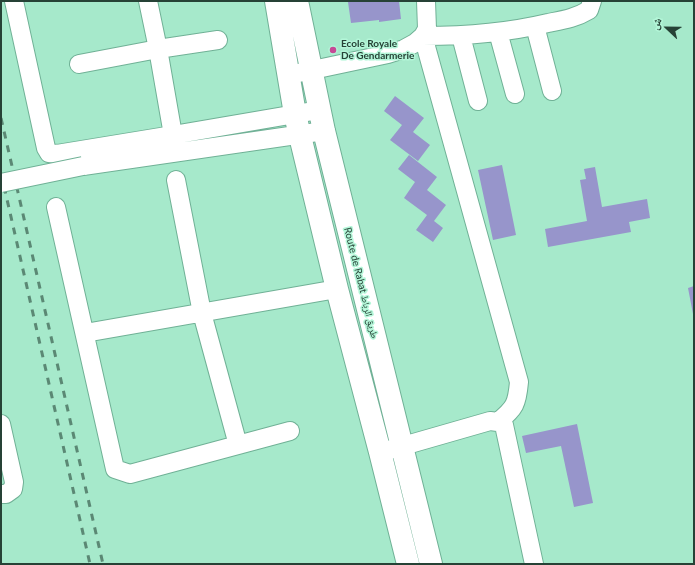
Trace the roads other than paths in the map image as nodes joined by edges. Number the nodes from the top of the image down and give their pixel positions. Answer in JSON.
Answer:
{"nodes":[{"id":1,"x":14,"y":1,"type":"edge"},
{"id":2,"x":148,"y":1,"type":"edge"},
{"id":3,"x":276,"y":1,"type":"edge"},
{"id":4,"x":297,"y":1,"type":"edge"},
{"id":5,"x":426,"y":1,"type":"edge"},
{"id":6,"x":592,"y":1,"type":"edge"},
{"id":7,"x":535,"y":26,"type":"junction"},
{"id":8,"x":498,"y":32,"type":"junction"},
{"id":9,"x":423,"y":36,"type":"junction"},
{"id":10,"x":461,"y":36,"type":"junction"},
{"id":11,"x":218,"y":40,"type":"dead end"},
{"id":12,"x":158,"y":48,"type":"junction"},
{"id":13,"x":78,"y":64,"type":"dead end"},
{"id":14,"x":311,"y":71,"type":"junction"},
{"id":15,"x":289,"y":75,"type":"junction"},
{"id":16,"x":552,"y":91,"type":"dead end"},
{"id":17,"x":515,"y":94,"type":"dead end"},
{"id":18,"x":478,"y":101,"type":"dead end"},
{"id":19,"x":319,"y":110,"type":"junction"},
{"id":20,"x":295,"y":114,"type":"junction"},
{"id":21,"x":324,"y":132,"type":"junction"},
{"id":22,"x":174,"y":135,"type":"junction"},
{"id":23,"x":300,"y":136,"type":"junction"},
{"id":24,"x":176,"y":180,"type":"dead end"},
{"id":25,"x":1,"y":183,"type":"edge"},
{"id":26,"x":56,"y":206,"type":"dead end"},
{"id":27,"x":337,"y":289,"type":"junction"},
{"id":28,"x":202,"y":313,"type":"junction"},
{"id":29,"x":85,"y":333,"type":"junction"},
{"id":30,"x":498,"y":422,"type":"junction"},
{"id":31,"x":1,"y":424,"type":"edge"},
{"id":32,"x":290,"y":431,"type":"dead end"},
{"id":33,"x":238,"y":445,"type":"junction"},
{"id":34,"x":403,"y":445,"type":"junction"},
{"id":35,"x":380,"y":452,"type":"junction"},
{"id":36,"x":1,"y":494,"type":"edge"},
{"id":37,"x":408,"y":564,"type":"edge"},
{"id":38,"x":431,"y":564,"type":"edge"},
{"id":39,"x":534,"y":564,"type":"edge"}],
"edges":[{"from":1,"to":22,"type":"street"},
{"from":2,"to":12,"type":"street"},
{"from":3,"to":15,"type":"main road"},
{"from":4,"to":14,"type":"main road","name":"Route de Rabat طريق الرباط"},
{"from":5,"to":9,"type":"street"},
{"from":6,"to":7,"type":"street"},
{"from":7,"to":8,"type":"street"},
{"from":7,"to":16,"type":"street"},
{"from":8,"to":10,"type":"street"},
{"from":8,"to":17,"type":"street"},
{"from":9,"to":10,"type":"street"},
{"from":9,"to":14,"type":"street"},
{"from":9,"to":30,"type":"street"},
{"from":10,"to":18,"type":"street"},
{"from":11,"to":12,"type":"street"},
{"from":12,"to":13,"type":"street"},
{"from":12,"to":22,"type":"street"},
{"from":14,"to":15,"type":"street"},
{"from":14,"to":19,"type":"main road","name":"Route de Rabat طريق الرباط"},
{"from":15,"to":20,"type":"main road"},
{"from":19,"to":20,"type":"street"},
{"from":19,"to":21,"type":"main road","name":"Route de Rabat طريق الرباط"},
{"from":20,"to":22,"type":"street"},
{"from":20,"to":23,"type":"main road"},
{"from":21,"to":23,"type":"street"},
{"from":21,"to":34,"type":"main road","name":"Route de Rabat طريق الرباط"},
{"from":23,"to":25,"type":"street","bridge":true},
{"from":23,"to":27,"type":"main road"},
{"from":24,"to":28,"type":"street"},
{"from":26,"to":29,"type":"street"},
{"from":27,"to":28,"type":"street"},
{"from":27,"to":35,"type":"main road"},
{"from":28,"to":29,"type":"street"},
{"from":28,"to":33,"type":"street"},
{"from":29,"to":33,"type":"street"},
{"from":30,"to":34,"type":"street"},
{"from":30,"to":39,"type":"street"},
{"from":31,"to":36,"type":"street"},
{"from":32,"to":33,"type":"street"},
{"from":34,"to":35,"type":"street"},
{"from":34,"to":38,"type":"main road","name":"Route de Rabat طريق الرباط"},
{"from":35,"to":37,"type":"main road"}]}
